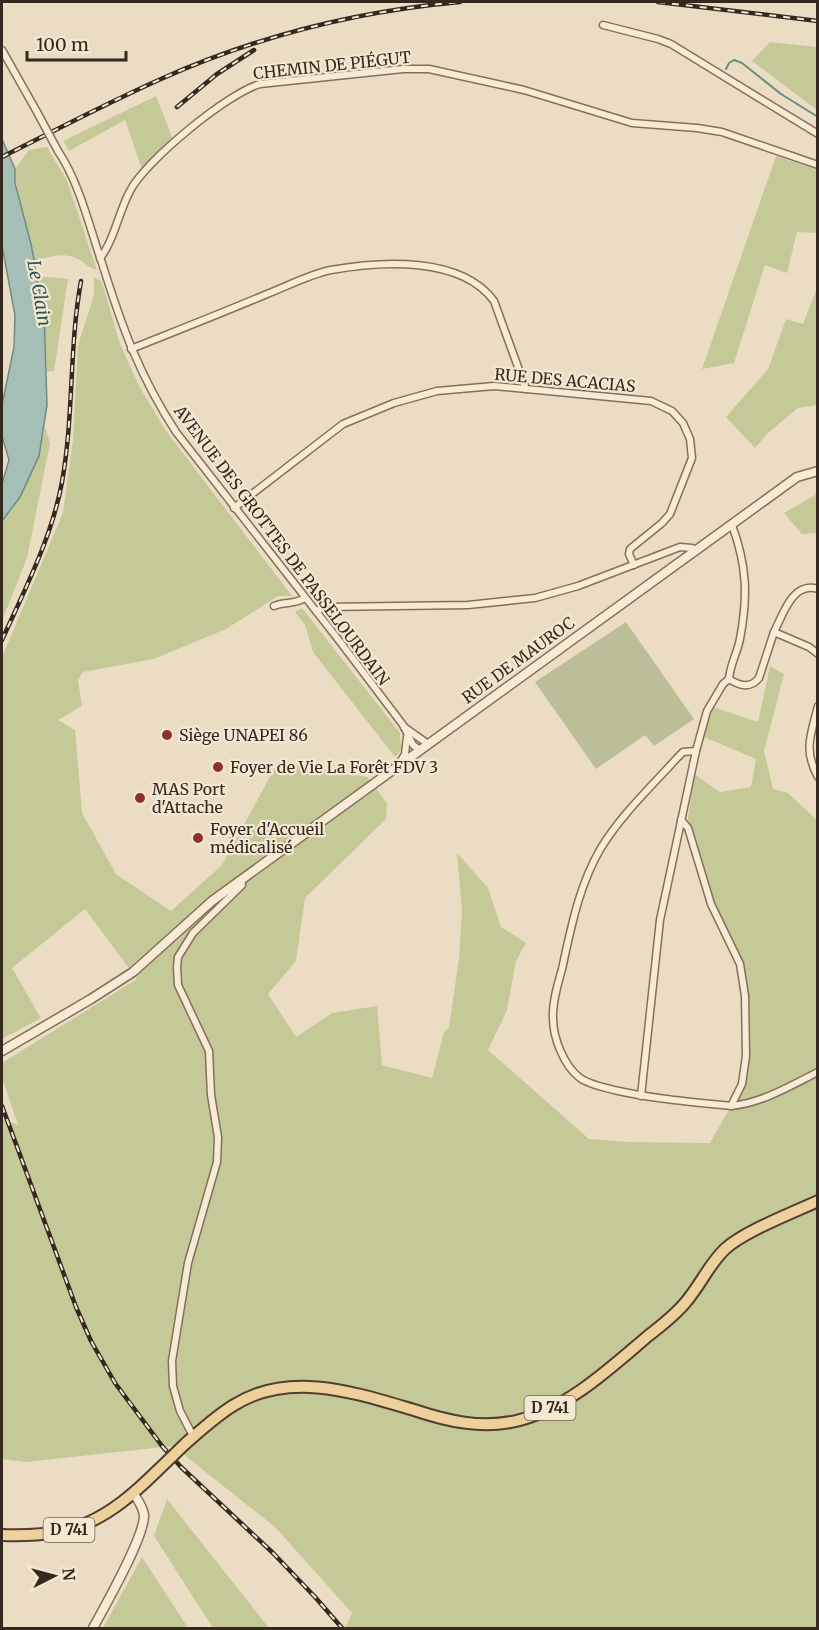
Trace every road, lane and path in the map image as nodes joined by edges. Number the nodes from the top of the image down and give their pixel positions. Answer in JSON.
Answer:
{"nodes":[{"id":1,"x":603,"y":25,"type":"dead end"},
{"id":2,"x":2,"y":51,"type":"edge"},
{"id":3,"x":818,"y":134,"type":"edge"},
{"id":4,"x":818,"y":165,"type":"edge"},
{"id":5,"x":100,"y":258,"type":"junction"},
{"id":6,"x":131,"y":349,"type":"junction"},
{"id":7,"x":526,"y":389,"type":"junction"},
{"id":8,"x":818,"y":471,"type":"edge"},
{"id":9,"x":234,"y":508,"type":"junction"},
{"id":10,"x":732,"y":525,"type":"junction"},
{"id":11,"x":696,"y":551,"type":"junction"},
{"id":12,"x":634,"y":565,"type":"junction"},
{"id":13,"x":818,"y":589,"type":"edge"},
{"id":14,"x":305,"y":598,"type":"junction"},
{"id":15,"x":274,"y":606,"type":"dead end"},
{"id":16,"x":316,"y":611,"type":"junction"},
{"id":17,"x":774,"y":632,"type":"junction"},
{"id":18,"x":818,"y":654,"type":"edge"},
{"id":19,"x":729,"y":679,"type":"junction"},
{"id":20,"x":818,"y":706,"type":"edge"},
{"id":21,"x":402,"y":725,"type":"junction"},
{"id":22,"x":407,"y":737,"type":"junction"},
{"id":23,"x":429,"y":744,"type":"junction"},
{"id":24,"x":420,"y":750,"type":"junction"},
{"id":25,"x":696,"y":751,"type":"junction"},
{"id":26,"x":399,"y":764,"type":"junction"},
{"id":27,"x":818,"y":777,"type":"edge"},
{"id":28,"x":681,"y":820,"type":"junction"},
{"id":29,"x":241,"y":880,"type":"junction"},
{"id":30,"x":2,"y":1050,"type":"edge"},
{"id":31,"x":818,"y":1072,"type":"edge"},
{"id":32,"x":641,"y":1096,"type":"junction"},
{"id":33,"x":731,"y":1106,"type":"junction"},
{"id":34,"x":818,"y":1201,"type":"edge"},
{"id":35,"x":189,"y":1441,"type":"junction"},
{"id":36,"x":134,"y":1494,"type":"junction"},
{"id":37,"x":2,"y":1535,"type":"edge"},
{"id":38,"x":93,"y":1629,"type":"edge"}],
"edges":[{"from":1,"to":3,"type":"street"},
{"from":2,"to":5,"type":"street","name":"AVENUE DES GROTTES DE PASSELOURDAIN","bridge":true},
{"from":4,"to":5,"type":"street","name":"CHEMIN DE PIÉGUT"},
{"from":5,"to":6,"type":"street","name":"AVENUE DES GROTTES DE PASSELOURDAIN"},
{"from":6,"to":7,"type":"street"},
{"from":6,"to":9,"type":"street","name":"AVENUE DES GROTTES DE PASSELOURDAIN"},
{"from":7,"to":9,"type":"street","name":"RUE DES ACACIAS"},
{"from":7,"to":12,"type":"street","name":"RUE DES ACACIAS"},
{"from":8,"to":10,"type":"street","name":"RUE DE MAUROC"},
{"from":9,"to":14,"type":"street","name":"AVENUE DES GROTTES DE PASSELOURDAIN"},
{"from":10,"to":11,"type":"street","name":"RUE DE MAUROC"},
{"from":10,"to":19,"type":"street"},
{"from":11,"to":12,"type":"street"},
{"from":11,"to":23,"type":"street","name":"RUE DE MAUROC"},
{"from":12,"to":16,"type":"street"},
{"from":13,"to":17,"type":"street"},
{"from":14,"to":15,"type":"street"},
{"from":14,"to":16,"type":"street","name":"AVENUE DES GROTTES DE PASSELOURDAIN"},
{"from":16,"to":21,"type":"street","name":"AVENUE DES GROTTES DE PASSELOURDAIN"},
{"from":17,"to":18,"type":"street"},
{"from":17,"to":19,"type":"street"},
{"from":19,"to":25,"type":"street"},
{"from":20,"to":27,"type":"street"},
{"from":21,"to":22,"type":"street","name":"AVENUE DES GROTTES DE PASSELOURDAIN"},
{"from":21,"to":23,"type":"street","name":"AVENUE DES GROTTES DE PASSELOURDAIN"},
{"from":22,"to":24,"type":"street","name":"AVENUE DES GROTTES DE PASSELOURDAIN"},
{"from":22,"to":26,"type":"street"},
{"from":23,"to":24,"type":"street","name":"RUE DE MAUROC"},
{"from":24,"to":26,"type":"street","name":"RUE DE MAUROC"},
{"from":25,"to":28,"type":"street"},
{"from":25,"to":32,"type":"street"},
{"from":26,"to":29,"type":"street","name":"RUE DE MAUROC"},
{"from":28,"to":32,"type":"street"},
{"from":28,"to":33,"type":"street"},
{"from":29,"to":30,"type":"street","name":"RUE DE MAUROC"},
{"from":29,"to":35,"type":"street"},
{"from":31,"to":33,"type":"street"},
{"from":32,"to":33,"type":"street"},
{"from":34,"to":35,"type":"main road","number":"D 741"},
{"from":35,"to":36,"type":"main road","number":"D 741","bridge":true},
{"from":36,"to":37,"type":"main road","number":"D 741"},
{"from":36,"to":38,"type":"street"}]}
